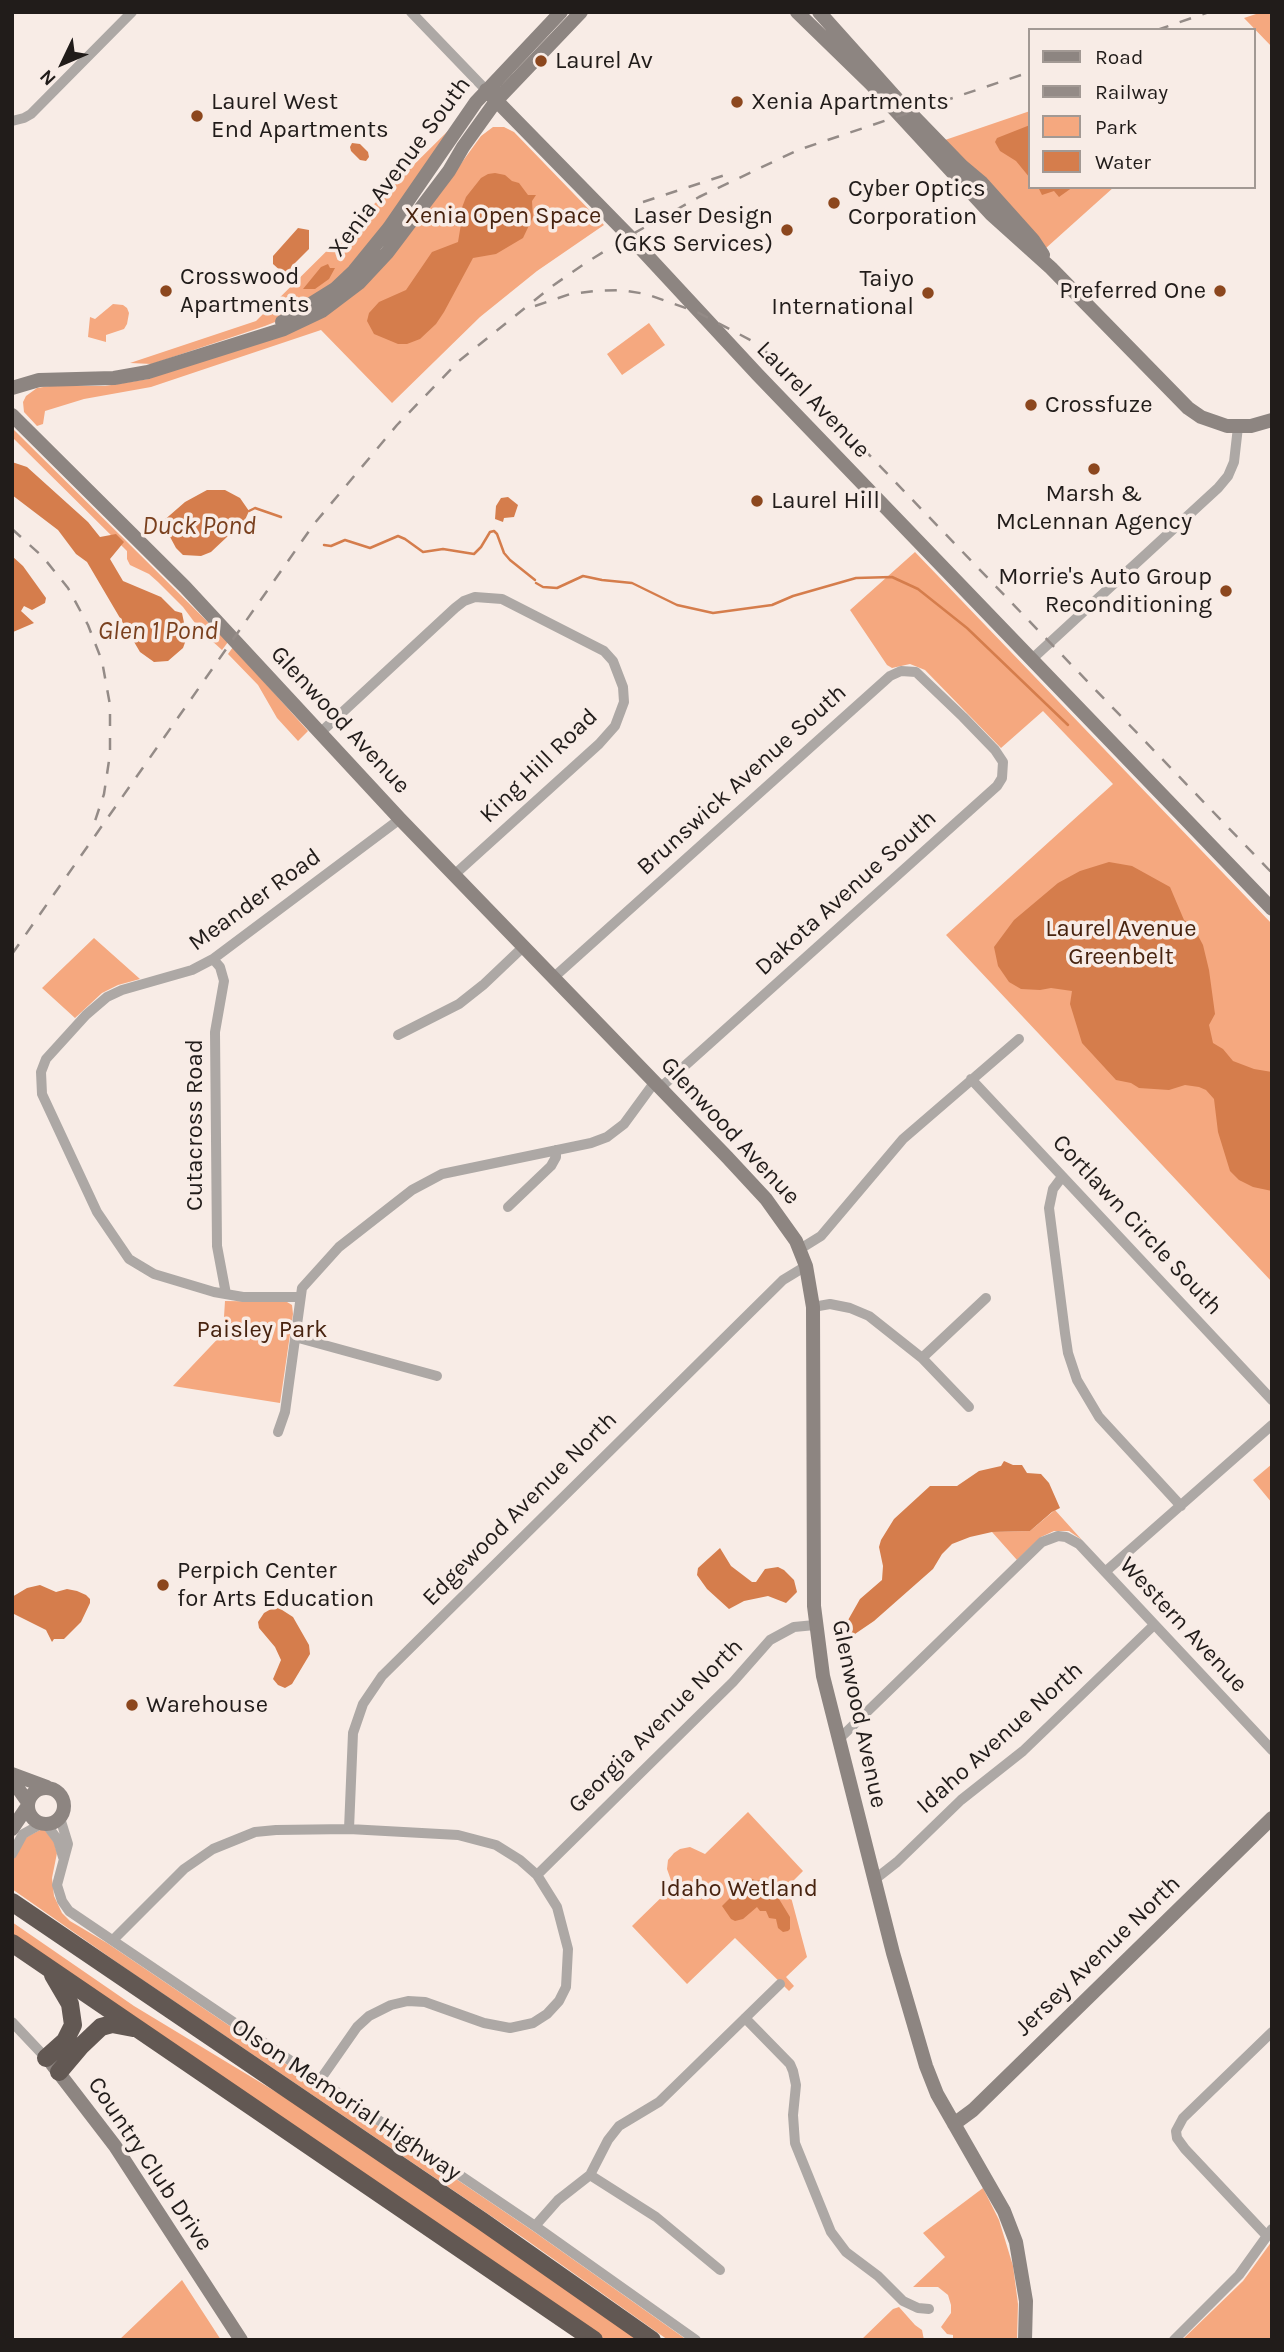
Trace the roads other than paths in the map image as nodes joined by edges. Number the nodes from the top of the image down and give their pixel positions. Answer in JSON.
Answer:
{"nodes":[{"id":1,"x":132,"y":12,"type":"edge"},
{"id":2,"x":411,"y":12,"type":"edge"},
{"id":3,"x":561,"y":12,"type":"edge"},
{"id":4,"x":581,"y":12,"type":"edge"},
{"id":5,"x":797,"y":12,"type":"edge"},
{"id":6,"x":819,"y":12,"type":"edge"},
{"id":7,"x":491,"y":95,"type":"junction"},
{"id":8,"x":12,"y":121,"type":"edge"},
{"id":9,"x":1051,"y":268,"type":"junction"},
{"id":10,"x":12,"y":388,"type":"edge"},
{"id":11,"x":12,"y":415,"type":"edge"},
{"id":12,"x":1272,"y":420,"type":"edge"},
{"id":13,"x":1238,"y":427,"type":"junction"},
{"id":14,"x":1032,"y":659,"type":"junction"},
{"id":15,"x":963,"y":717,"type":"joint"},
{"id":16,"x":320,"y":733,"type":"junction"},
{"id":17,"x":400,"y":819,"type":"junction"},
{"id":18,"x":454,"y":875,"type":"junction"},
{"id":19,"x":1272,"y":909,"type":"edge"},
{"id":20,"x":523,"y":947,"type":"junction"},
{"id":21,"x":213,"y":960,"type":"junction"},
{"id":22,"x":553,"y":978,"type":"junction"},
{"id":23,"x":398,"y":1035,"type":"dead end"},
{"id":24,"x":1019,"y":1039,"type":"dead end"},
{"id":25,"x":971,"y":1079,"type":"junction"},
{"id":26,"x":657,"y":1085,"type":"junction"},
{"id":27,"x":556,"y":1150,"type":"junction"},
{"id":28,"x":1062,"y":1177,"type":"junction"},
{"id":29,"x":508,"y":1207,"type":"dead end"},
{"id":30,"x":800,"y":1249,"type":"junction"},
{"id":31,"x":806,"y":1266,"type":"junction"},
{"id":32,"x":226,"y":1294,"type":"junction"},
{"id":33,"x":299,"y":1297,"type":"junction"},
{"id":34,"x":986,"y":1298,"type":"dead end"},
{"id":35,"x":813,"y":1307,"type":"junction"},
{"id":36,"x":295,"y":1337,"type":"junction"},
{"id":37,"x":922,"y":1358,"type":"junction"},
{"id":38,"x":437,"y":1376,"type":"dead end"},
{"id":39,"x":1272,"y":1400,"type":"edge"},
{"id":40,"x":969,"y":1407,"type":"dead end"},
{"id":41,"x":1272,"y":1425,"type":"edge"},
{"id":42,"x":278,"y":1433,"type":"dead end"},
{"id":43,"x":1181,"y":1506,"type":"junction"},
{"id":44,"x":1105,"y":1572,"type":"junction"},
{"id":45,"x":815,"y":1625,"type":"junction"},
{"id":46,"x":1154,"y":1625,"type":"junction"},
{"id":47,"x":838,"y":1740,"type":"junction"},
{"id":48,"x":1272,"y":1750,"type":"edge"},
{"id":49,"x":12,"y":1774,"type":"edge"},
{"id":50,"x":12,"y":1785,"type":"edge"},
{"id":51,"x":47,"y":1787,"type":"junction"},
{"id":52,"x":27,"y":1804,"type":"junction"},
{"id":53,"x":1272,"y":1818,"type":"edge"},
{"id":54,"x":49,"y":1822,"type":"junction"},
{"id":55,"x":12,"y":1829,"type":"edge"},
{"id":56,"x":349,"y":1829,"type":"junction"},
{"id":57,"x":12,"y":1854,"type":"edge"},
{"id":58,"x":537,"y":1875,"type":"junction"},
{"id":59,"x":874,"y":1880,"type":"junction"},
{"id":60,"x":12,"y":1902,"type":"edge"},
{"id":61,"x":113,"y":1940,"type":"junction"},
{"id":62,"x":12,"y":1943,"type":"edge"},
{"id":63,"x":41,"y":1962,"type":"junction"},
{"id":64,"x":780,"y":1984,"type":"dead end"},
{"id":65,"x":745,"y":2018,"type":"junction"},
{"id":66,"x":12,"y":2022,"type":"edge"},
{"id":67,"x":1272,"y":2032,"type":"edge"},
{"id":68,"x":145,"y":2034,"type":"junction"},
{"id":69,"x":46,"y":2058,"type":"junction"},
{"id":70,"x":59,"y":2072,"type":"junction"},
{"id":71,"x":320,"y":2080,"type":"junction"},
{"id":72,"x":954,"y":2124,"type":"junction"},
{"id":73,"x":590,"y":2175,"type":"junction"},
{"id":74,"x":535,"y":2226,"type":"junction"},
{"id":75,"x":1269,"y":2232,"type":"edge"},
{"id":76,"x":720,"y":2270,"type":"dead end"},
{"id":77,"x":929,"y":2309,"type":"dead end"},
{"id":78,"x":241,"y":2340,"type":"edge"},
{"id":79,"x":594,"y":2340,"type":"edge"},
{"id":80,"x":652,"y":2340,"type":"edge"},
{"id":81,"x":696,"y":2340,"type":"edge"},
{"id":82,"x":1025,"y":2340,"type":"edge"},
{"id":83,"x":1174,"y":2340,"type":"edge"}],
"edges":[{"from":1,"to":8,"type":"street"},
{"from":2,"to":7,"type":"street","name":"Laurel Avenue"},
{"from":3,"to":7,"type":"street","name":"Xenia Avenue South"},
{"from":4,"to":7,"type":"street","name":"Xenia Avenue South"},
{"from":5,"to":9,"type":"street"},
{"from":6,"to":9,"type":"street"},
{"from":7,"to":10,"type":"street","name":"Xenia Avenue South"},
{"from":7,"to":14,"type":"street","name":"Laurel Avenue"},
{"from":9,"to":13,"type":"street"},
{"from":11,"to":16,"type":"street","name":"Glenwood Avenue"},
{"from":12,"to":13,"type":"street"},
{"from":13,"to":14,"type":"street"},
{"from":14,"to":19,"type":"street","name":"Laurel Avenue"},
{"from":15,"to":22,"type":"street","name":"Brunswick Avenue South"},
{"from":15,"to":26,"type":"street","name":"Dakota Avenue South"},
{"from":16,"to":17,"type":"street","name":"Glenwood Avenue"},
{"from":16,"to":18,"type":"street","name":"King Hill Road"},
{"from":17,"to":18,"type":"street","name":"Glenwood Avenue"},
{"from":17,"to":21,"type":"street","name":"Meander Road"},
{"from":18,"to":20,"type":"street","name":"Glenwood Avenue"},
{"from":20,"to":22,"type":"street","name":"Glenwood Avenue"},
{"from":20,"to":23,"type":"street"},
{"from":21,"to":32,"type":"street","name":"Cutacross Road"},
{"from":21,"to":32,"type":"street","name":"Meander Road"},
{"from":22,"to":26,"type":"street","name":"Glenwood Avenue"},
{"from":24,"to":25,"type":"street"},
{"from":25,"to":28,"type":"street","name":"Cortlawn Circle South"},
{"from":25,"to":30,"type":"street"},
{"from":26,"to":27,"type":"street"},
{"from":26,"to":30,"type":"street","name":"Glenwood Avenue"},
{"from":27,"to":29,"type":"street"},
{"from":27,"to":33,"type":"street"},
{"from":28,"to":39,"type":"street","name":"Cortlawn Circle South"},
{"from":28,"to":43,"type":"street"},
{"from":30,"to":31,"type":"street","name":"Glenwood Avenue"},
{"from":31,"to":35,"type":"street","name":"Glenwood Avenue"},
{"from":31,"to":56,"type":"street","name":"Edgewood Avenue North"},
{"from":32,"to":33,"type":"street","name":"Meander Road"},
{"from":33,"to":36,"type":"street"},
{"from":34,"to":37,"type":"street"},
{"from":35,"to":37,"type":"street"},
{"from":35,"to":45,"type":"street","name":"Glenwood Avenue"},
{"from":36,"to":38,"type":"street"},
{"from":36,"to":42,"type":"street"},
{"from":37,"to":40,"type":"street"},
{"from":41,"to":43,"type":"street"},
{"from":43,"to":44,"type":"street"},
{"from":44,"to":46,"type":"street","name":"Western Avenue"},
{"from":44,"to":47,"type":"street","name":"Western Avenue"},
{"from":45,"to":47,"type":"street","name":"Glenwood Avenue"},
{"from":45,"to":58,"type":"street","name":"Georgia Avenue North"},
{"from":46,"to":48,"type":"street","name":"Western Avenue"},
{"from":46,"to":59,"type":"street","name":"Idaho Avenue North"},
{"from":47,"to":59,"type":"street","name":"Glenwood Avenue"},
{"from":49,"to":51,"type":"street"},
{"from":50,"to":52,"type":"street"},
{"from":51,"to":52,"type":"street"},
{"from":51,"to":54,"type":"street"},
{"from":52,"to":54,"type":"street"},
{"from":52,"to":55,"type":"street"},
{"from":53,"to":72,"type":"street","name":"Jersey Avenue North"},
{"from":54,"to":57,"type":"street"},
{"from":54,"to":61,"type":"street"},
{"from":56,"to":58,"type":"street"},
{"from":56,"to":61,"type":"street"},
{"from":58,"to":71,"type":"street"},
{"from":59,"to":72,"type":"street","name":"Glenwood Avenue"},
{"from":60,"to":80,"type":"highway","name":"Olson Memorial Highway"},
{"from":61,"to":71,"type":"street"},
{"from":62,"to":63,"type":"highway"},
{"from":63,"to":68,"type":"highway"},
{"from":63,"to":69,"type":"highway"},
{"from":64,"to":65,"type":"street"},
{"from":65,"to":73,"type":"street"},
{"from":65,"to":77,"type":"street"},
{"from":66,"to":69,"type":"street","name":"Country Club Drive"},
{"from":67,"to":75,"type":"street"},
{"from":68,"to":70,"type":"highway"},
{"from":68,"to":79,"type":"highway"},
{"from":69,"to":70,"type":"street","name":"Country Club Drive"},
{"from":70,"to":78,"type":"street","name":"Country Club Drive"},
{"from":71,"to":74,"type":"street"},
{"from":72,"to":82,"type":"street","name":"Glenwood Avenue"},
{"from":73,"to":74,"type":"street"},
{"from":73,"to":76,"type":"street"},
{"from":74,"to":81,"type":"street"},
{"from":75,"to":83,"type":"street"}]}
